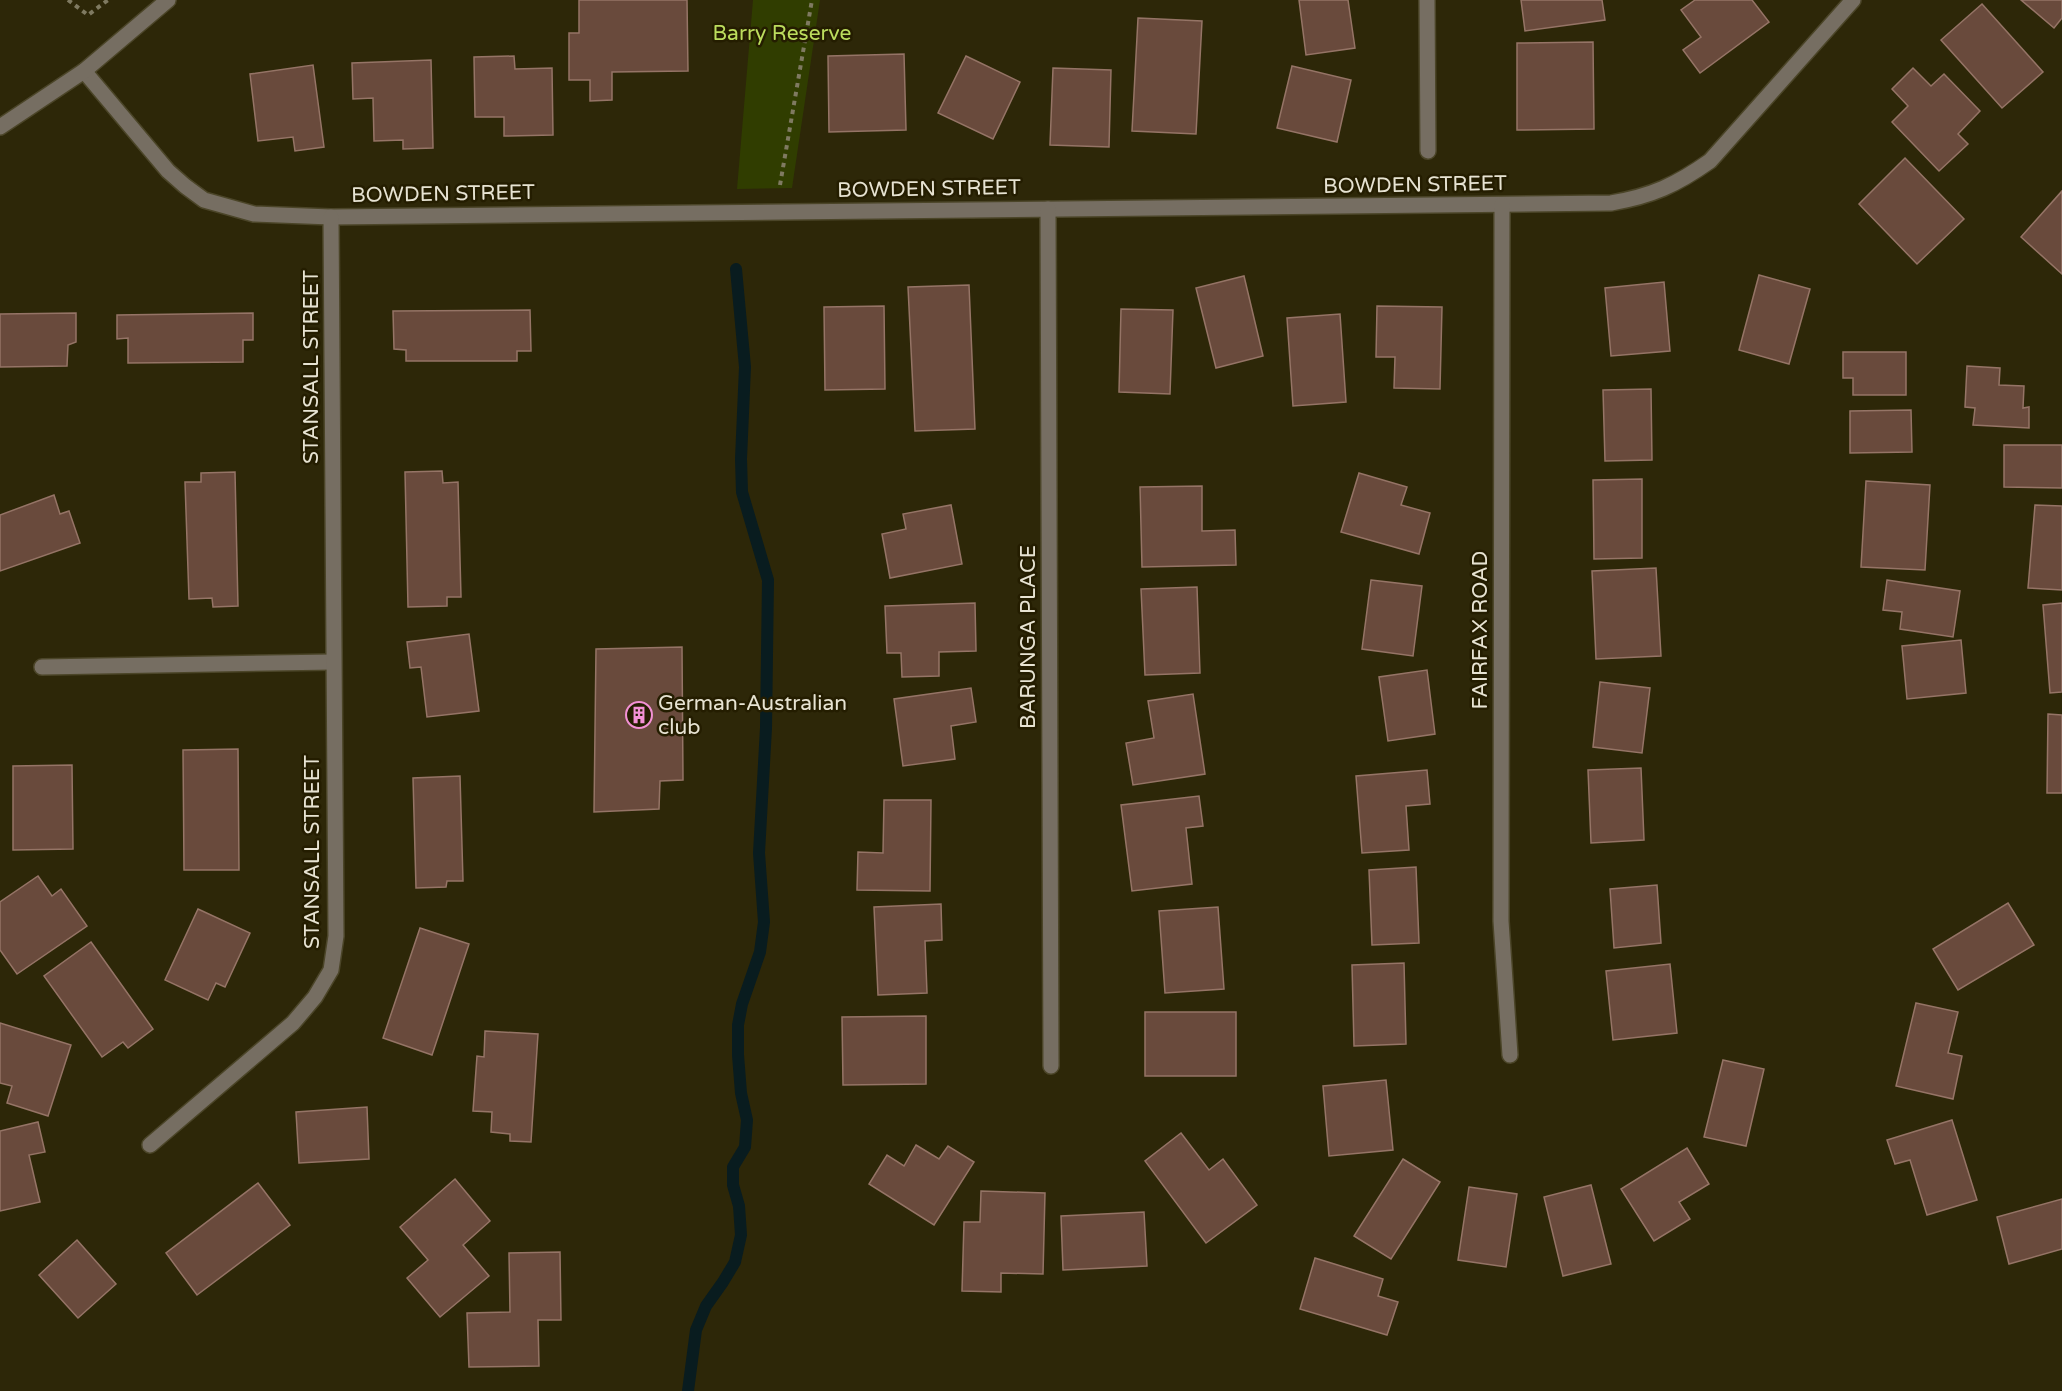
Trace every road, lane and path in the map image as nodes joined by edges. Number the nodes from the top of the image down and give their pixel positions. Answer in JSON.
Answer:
{"nodes":[{"id":1,"x":68,"y":0,"type":"edge"},
{"id":2,"x":108,"y":0,"type":"edge"},
{"id":3,"x":168,"y":0,"type":"edge"},
{"id":4,"x":812,"y":0,"type":"edge"},
{"id":5,"x":1427,"y":0,"type":"edge"},
{"id":6,"x":1853,"y":0,"type":"edge"},
{"id":7,"x":84,"y":71,"type":"junction"},
{"id":8,"x":0,"y":127,"type":"edge"},
{"id":9,"x":1428,"y":151,"type":"dead end"},
{"id":10,"x":781,"y":180,"type":"dead end"},
{"id":11,"x":1502,"y":205,"type":"junction"},
{"id":12,"x":1048,"y":209,"type":"junction"},
{"id":13,"x":331,"y":217,"type":"junction"},
{"id":14,"x":333,"y":662,"type":"junction"},
{"id":15,"x":42,"y":667,"type":"dead end"},
{"id":16,"x":1510,"y":1055,"type":"dead end"},
{"id":17,"x":1051,"y":1066,"type":"dead end"},
{"id":18,"x":150,"y":1145,"type":"dead end"}],
"edges":[{"from":1,"to":2,"type":"path"},
{"from":3,"to":7,"type":"street"},
{"from":4,"to":10,"type":"path"},
{"from":5,"to":9,"type":"street"},
{"from":6,"to":11,"type":"street","name":"BOWDEN STREET"},
{"from":7,"to":8,"type":"street"},
{"from":7,"to":13,"type":"street","name":"BOWDEN STREET"},
{"from":11,"to":12,"type":"street","name":"BOWDEN STREET"},
{"from":11,"to":16,"type":"street","name":"FAIRFAX ROAD"},
{"from":12,"to":13,"type":"street","name":"BOWDEN STREET"},
{"from":12,"to":17,"type":"street","name":"BARUNGA PLACE"},
{"from":13,"to":14,"type":"street","name":"STANSALL STREET"},
{"from":14,"to":15,"type":"street"},
{"from":14,"to":18,"type":"street","name":"STANSALL STREET"}]}
